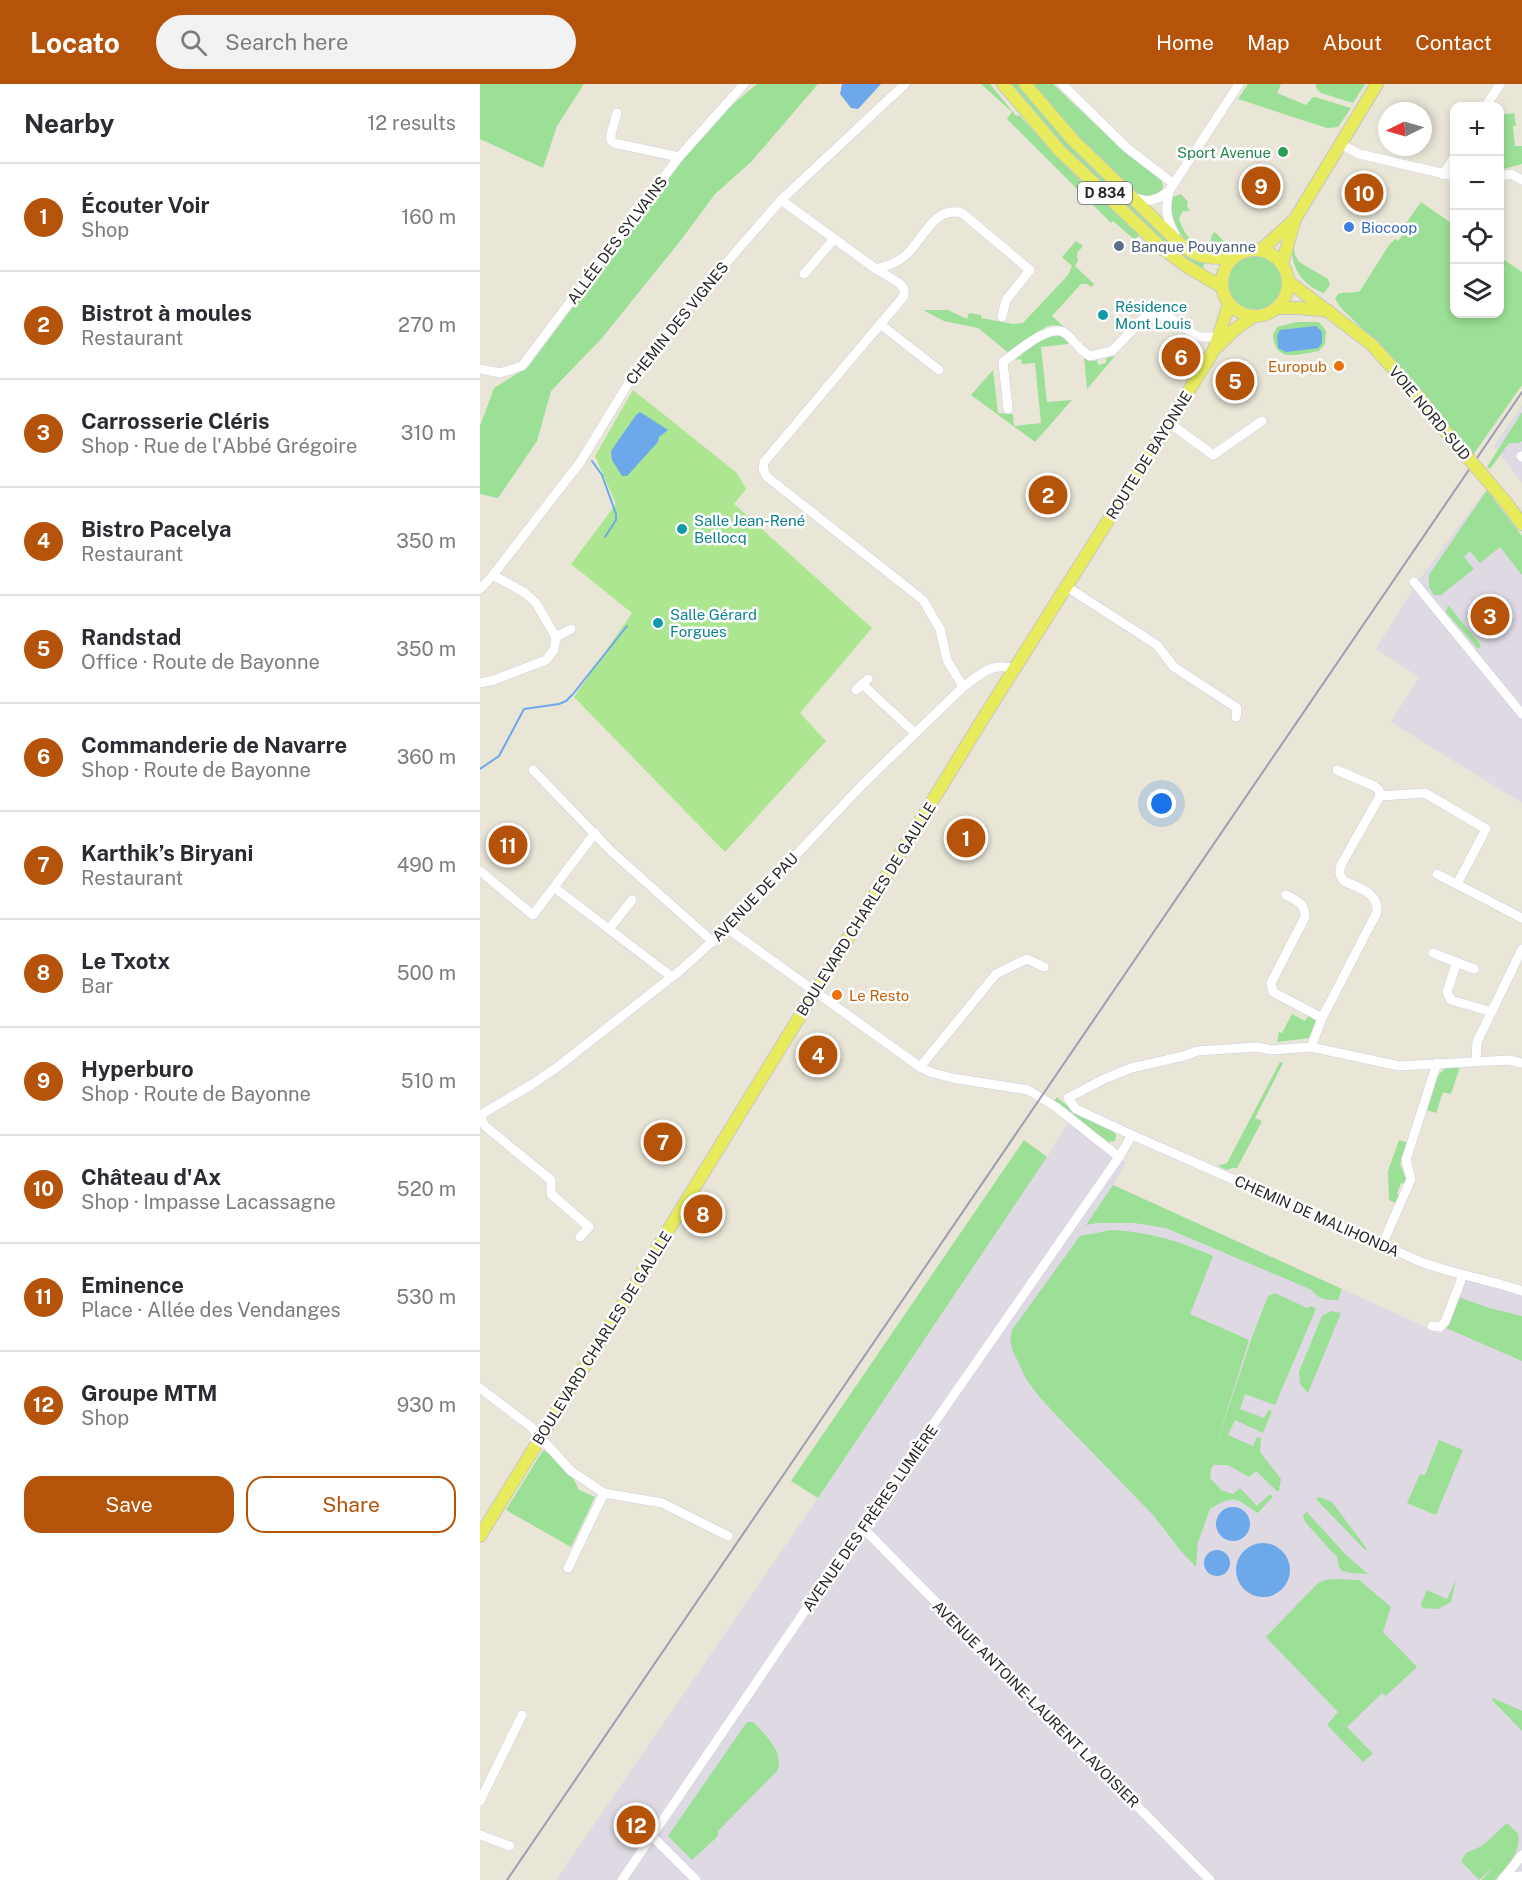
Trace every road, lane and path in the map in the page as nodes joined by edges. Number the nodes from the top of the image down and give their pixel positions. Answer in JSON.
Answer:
{"nodes":[{"id":1,"x":744,"y":84,"type":"edge"},
{"id":2,"x":905,"y":84,"type":"edge"},
{"id":3,"x":1003,"y":84,"type":"edge"},
{"id":4,"x":1025,"y":84,"type":"edge"},
{"id":5,"x":1062,"y":84,"type":"edge"},
{"id":6,"x":1239,"y":84,"type":"edge"},
{"id":7,"x":1377,"y":84,"type":"edge"},
{"id":8,"x":1500,"y":84,"type":"edge"},
{"id":9,"x":1489,"y":102,"type":"edge"},
{"id":10,"x":617,"y":113,"type":"dead end"},
{"id":11,"x":1341,"y":144,"type":"junction"},
{"id":12,"x":679,"y":158,"type":"junction"},
{"id":13,"x":1450,"y":164,"type":"edge"},
{"id":14,"x":1522,"y":170,"type":"edge"},
{"id":15,"x":1511,"y":174,"type":"junction"},
{"id":16,"x":1443,"y":175,"type":"junction"},
{"id":17,"x":1504,"y":175,"type":"edge"},
{"id":18,"x":1450,"y":176,"type":"edge"},
{"id":19,"x":1522,"y":180,"type":"edge"},
{"id":20,"x":1171,"y":188,"type":"junction"},
{"id":21,"x":1129,"y":195,"type":"junction"},
{"id":22,"x":781,"y":200,"type":"junction"},
{"id":23,"x":1295,"y":219,"type":"junction"},
{"id":24,"x":834,"y":239,"type":"junction"},
{"id":25,"x":1180,"y":244,"type":"junction"},
{"id":26,"x":1261,"y":250,"type":"junction"},
{"id":27,"x":1233,"y":258,"type":"junction"},
{"id":28,"x":1282,"y":264,"type":"junction"},
{"id":29,"x":876,"y":269,"type":"junction"},
{"id":30,"x":804,"y":274,"type":"dead end"},
{"id":31,"x":1288,"y":281,"type":"junction"},
{"id":32,"x":1222,"y":287,"type":"junction"},
{"id":33,"x":1229,"y":304,"type":"junction"},
{"id":34,"x":1276,"y":308,"type":"junction"},
{"id":35,"x":1329,"y":311,"type":"junction"},
{"id":36,"x":1002,"y":316,"type":"dead end"},
{"id":37,"x":1254,"y":316,"type":"junction"},
{"id":38,"x":880,"y":324,"type":"junction"},
{"id":39,"x":1219,"y":337,"type":"junction"},
{"id":40,"x":1214,"y":350,"type":"junction"},
{"id":41,"x":480,"y":369,"type":"edge"},
{"id":42,"x":939,"y":370,"type":"dead end"},
{"id":43,"x":1008,"y":409,"type":"dead end"},
{"id":44,"x":1262,"y":421,"type":"dead end"},
{"id":45,"x":1168,"y":422,"type":"junction"},
{"id":46,"x":1522,"y":524,"type":"edge"},
{"id":47,"x":1103,"y":529,"type":"joint"},
{"id":48,"x":493,"y":575,"type":"junction"},
{"id":49,"x":1414,"y":582,"type":"dead end"},
{"id":50,"x":1067,"y":587,"type":"junction"},
{"id":51,"x":480,"y":589,"type":"edge"},
{"id":52,"x":571,"y":629,"type":"dead end"},
{"id":53,"x":556,"y":638,"type":"junction"},
{"id":54,"x":1014,"y":669,"type":"junction"},
{"id":55,"x":480,"y":683,"type":"edge"},
{"id":56,"x":862,"y":685,"type":"dead end"},
{"id":57,"x":963,"y":687,"type":"junction"},
{"id":58,"x":1522,"y":714,"type":"edge"},
{"id":59,"x":1236,"y":717,"type":"dead end"},
{"id":60,"x":915,"y":733,"type":"junction"},
{"id":61,"x":533,"y":770,"type":"dead end"},
{"id":62,"x":1337,"y":770,"type":"dead end"},
{"id":63,"x":1380,"y":796,"type":"junction"},
{"id":64,"x":595,"y":834,"type":"junction"},
{"id":65,"x":480,"y":871,"type":"edge"},
{"id":66,"x":1437,"y":874,"type":"dead end"},
{"id":67,"x":1457,"y":884,"type":"junction"},
{"id":68,"x":555,"y":888,"type":"junction"},
{"id":69,"x":1286,"y":895,"type":"dead end"},
{"id":70,"x":632,"y":900,"type":"dead end"},
{"id":71,"x":1522,"y":918,"type":"edge"},
{"id":72,"x":726,"y":928,"type":"junction"},
{"id":73,"x":609,"y":929,"type":"junction"},
{"id":74,"x":713,"y":942,"type":"junction"},
{"id":75,"x":1522,"y":949,"type":"edge"},
{"id":76,"x":1434,"y":953,"type":"dead end"},
{"id":77,"x":1457,"y":962,"type":"junction"},
{"id":78,"x":1044,"y":967,"type":"dead end"},
{"id":79,"x":1474,"y":969,"type":"dead end"},
{"id":80,"x":672,"y":977,"type":"junction"},
{"id":81,"x":814,"y":992,"type":"junction"},
{"id":82,"x":1492,"y":1012,"type":"junction"},
{"id":83,"x":1322,"y":1018,"type":"junction"},
{"id":84,"x":1311,"y":1047,"type":"junction"},
{"id":85,"x":1476,"y":1061,"type":"junction"},
{"id":86,"x":1437,"y":1062,"type":"junction"},
{"id":87,"x":1522,"y":1063,"type":"edge"},
{"id":88,"x":920,"y":1066,"type":"junction"},
{"id":89,"x":480,"y":1115,"type":"edge"},
{"id":90,"x":1132,"y":1135,"type":"junction"},
{"id":91,"x":1143,"y":1140,"type":"junction"},
{"id":92,"x":1119,"y":1156,"type":"junction"},
{"id":93,"x":580,"y":1238,"type":"dead end"},
{"id":94,"x":1382,"y":1245,"type":"junction"},
{"id":95,"x":1463,"y":1275,"type":"junction"},
{"id":96,"x":1522,"y":1291,"type":"edge"},
{"id":97,"x":1432,"y":1326,"type":"dead end"},
{"id":98,"x":480,"y":1388,"type":"edge"},
{"id":99,"x":541,"y":1438,"type":"junction"},
{"id":100,"x":604,"y":1493,"type":"junction"},
{"id":101,"x":862,"y":1527,"type":"junction"},
{"id":102,"x":480,"y":1536,"type":"edge"},
{"id":103,"x":728,"y":1536,"type":"dead end"},
{"id":104,"x":567,"y":1568,"type":"dead end"},
{"id":105,"x":522,"y":1714,"type":"dead end"},
{"id":106,"x":480,"y":1801,"type":"edge"},
{"id":107,"x":652,"y":1836,"type":"junction"},
{"id":108,"x":483,"y":1837,"type":"edge"},
{"id":109,"x":510,"y":1846,"type":"dead end"},
{"id":110,"x":480,"y":1848,"type":"edge"},
{"id":111,"x":1522,"y":1855,"type":"edge"},
{"id":112,"x":1522,"y":1876,"type":"edge"},
{"id":113,"x":1503,"y":1879,"type":"edge"},
{"id":114,"x":622,"y":1880,"type":"edge"},
{"id":115,"x":696,"y":1880,"type":"edge"},
{"id":116,"x":1210,"y":1880,"type":"edge"}],
"edges":[{"from":1,"to":12,"type":"street"},
{"from":2,"to":22,"type":"street","name":"CHEMIN DES VIGNES"},
{"from":3,"to":32,"type":"main road","number":"D 834"},
{"from":4,"to":21,"type":"main road","number":"D 834"},
{"from":5,"to":20,"type":"street"},
{"from":6,"to":20,"type":"street"},
{"from":7,"to":11,"type":"main road"},
{"from":8,"to":9,"type":"street"},
{"from":10,"to":12,"type":"street","name":"ALLÉE DES SYLVAINS"},
{"from":11,"to":16,"type":"street"},
{"from":11,"to":23,"type":"main road"},
{"from":12,"to":41,"type":"street","name":"ALLÉE DES SYLVAINS"},
{"from":13,"to":16,"type":"street"},
{"from":14,"to":15,"type":"street"},
{"from":15,"to":17,"type":"street"},
{"from":15,"to":19,"type":"street"},
{"from":16,"to":18,"type":"street"},
{"from":20,"to":21,"type":"street"},
{"from":20,"to":25,"type":"street"},
{"from":21,"to":25,"type":"main road","number":"D 834"},
{"from":22,"to":24,"type":"street"},
{"from":22,"to":48,"type":"street","name":"CHEMIN DES VIGNES"},
{"from":23,"to":26,"type":"main road"},
{"from":23,"to":28,"type":"main road"},
{"from":24,"to":29,"type":"street"},
{"from":24,"to":30,"type":"street"},
{"from":25,"to":27,"type":"main road","number":"D 834"},
{"from":26,"to":27,"type":"main road"},
{"from":26,"to":28,"type":"main road"},
{"from":27,"to":32,"type":"main road"},
{"from":28,"to":31,"type":"main road"},
{"from":29,"to":36,"type":"street"},
{"from":29,"to":38,"type":"street"},
{"from":31,"to":34,"type":"main road"},
{"from":31,"to":35,"type":"main road","name":"VOIE NORD-SUD"},
{"from":32,"to":33,"type":"main road"},
{"from":33,"to":37,"type":"main road"},
{"from":33,"to":39,"type":"main road","name":"ROUTE DE BAYONNE"},
{"from":34,"to":35,"type":"main road"},
{"from":34,"to":37,"type":"main road"},
{"from":35,"to":46,"type":"main road","name":"VOIE NORD-SUD","bridge":true},
{"from":37,"to":40,"type":"main road","name":"ROUTE DE BAYONNE"},
{"from":38,"to":42,"type":"street"},
{"from":38,"to":57,"type":"street"},
{"from":39,"to":40,"type":"main road","name":"ROUTE DE BAYONNE"},
{"from":39,"to":43,"type":"street"},
{"from":40,"to":45,"type":"main road","name":"ROUTE DE BAYONNE"},
{"from":44,"to":45,"type":"street"},
{"from":45,"to":47,"type":"main road","name":"ROUTE DE BAYONNE"},
{"from":47,"to":50,"type":"main road","name":"BOULEVARD CHARLES DE GAULLE"},
{"from":48,"to":51,"type":"street","name":"CHEMIN DES VIGNES"},
{"from":48,"to":53,"type":"street"},
{"from":49,"to":58,"type":"street"},
{"from":50,"to":54,"type":"main road","name":"BOULEVARD CHARLES DE GAULLE"},
{"from":50,"to":59,"type":"street"},
{"from":52,"to":53,"type":"street"},
{"from":53,"to":55,"type":"street"},
{"from":54,"to":57,"type":"street","name":"AVENUE DE PAU"},
{"from":54,"to":81,"type":"main road","name":"BOULEVARD CHARLES DE GAULLE"},
{"from":56,"to":60,"type":"street"},
{"from":57,"to":60,"type":"street","name":"AVENUE DE PAU"},
{"from":60,"to":72,"type":"street","name":"AVENUE DE PAU"},
{"from":61,"to":64,"type":"street"},
{"from":62,"to":63,"type":"street"},
{"from":63,"to":67,"type":"street"},
{"from":63,"to":83,"type":"street"},
{"from":64,"to":68,"type":"street"},
{"from":64,"to":74,"type":"street"},
{"from":65,"to":68,"type":"street"},
{"from":66,"to":67,"type":"street"},
{"from":67,"to":71,"type":"street"},
{"from":68,"to":73,"type":"street"},
{"from":69,"to":83,"type":"street"},
{"from":70,"to":73,"type":"street"},
{"from":72,"to":74,"type":"street","name":"AVENUE DE PAU"},
{"from":72,"to":81,"type":"street"},
{"from":73,"to":80,"type":"street"},
{"from":74,"to":80,"type":"street","name":"AVENUE DE PAU"},
{"from":75,"to":82,"type":"street"},
{"from":76,"to":77,"type":"street"},
{"from":77,"to":79,"type":"street"},
{"from":77,"to":82,"type":"street"},
{"from":78,"to":88,"type":"street"},
{"from":80,"to":89,"type":"street","name":"AVENUE DE PAU"},
{"from":81,"to":88,"type":"street"},
{"from":81,"to":99,"type":"main road","name":"BOULEVARD CHARLES DE GAULLE"},
{"from":82,"to":85,"type":"street"},
{"from":83,"to":84,"type":"street"},
{"from":84,"to":86,"type":"street"},
{"from":84,"to":90,"type":"street","name":"CHEMIN DE MALIHONDA"},
{"from":85,"to":86,"type":"street"},
{"from":85,"to":87,"type":"street"},
{"from":86,"to":94,"type":"street"},
{"from":88,"to":92,"type":"street"},
{"from":89,"to":93,"type":"street"},
{"from":90,"to":91,"type":"street","name":"CHEMIN DE MALIHONDA"},
{"from":90,"to":92,"type":"street"},
{"from":91,"to":92,"type":"street"},
{"from":91,"to":94,"type":"street","name":"CHEMIN DE MALIHONDA"},
{"from":92,"to":101,"type":"street","name":"AVENUE DES FRÈRES LUMIÈRE"},
{"from":94,"to":95,"type":"street","name":"CHEMIN DE MALIHONDA"},
{"from":95,"to":96,"type":"street","name":"CHEMIN DE MALIHONDA"},
{"from":95,"to":97,"type":"street"},
{"from":98,"to":99,"type":"street"},
{"from":99,"to":100,"type":"street"},
{"from":99,"to":102,"type":"main road","name":"BOULEVARD CHARLES DE GAULLE"},
{"from":100,"to":103,"type":"street"},
{"from":100,"to":104,"type":"street"},
{"from":101,"to":107,"type":"street","name":"AVENUE DES FRÈRES LUMIÈRE"},
{"from":101,"to":116,"type":"street","name":"AVENUE ANTOINE-LAURENT LAVOISIER"},
{"from":105,"to":106,"type":"street"},
{"from":107,"to":114,"type":"street","name":"AVENUE DES FRÈRES LUMIÈRE"},
{"from":107,"to":115,"type":"street"},
{"from":108,"to":109,"type":"street"},
{"from":108,"to":110,"type":"street"},
{"from":111,"to":113,"type":"street"},
{"from":112,"to":113,"type":"street"}]}
